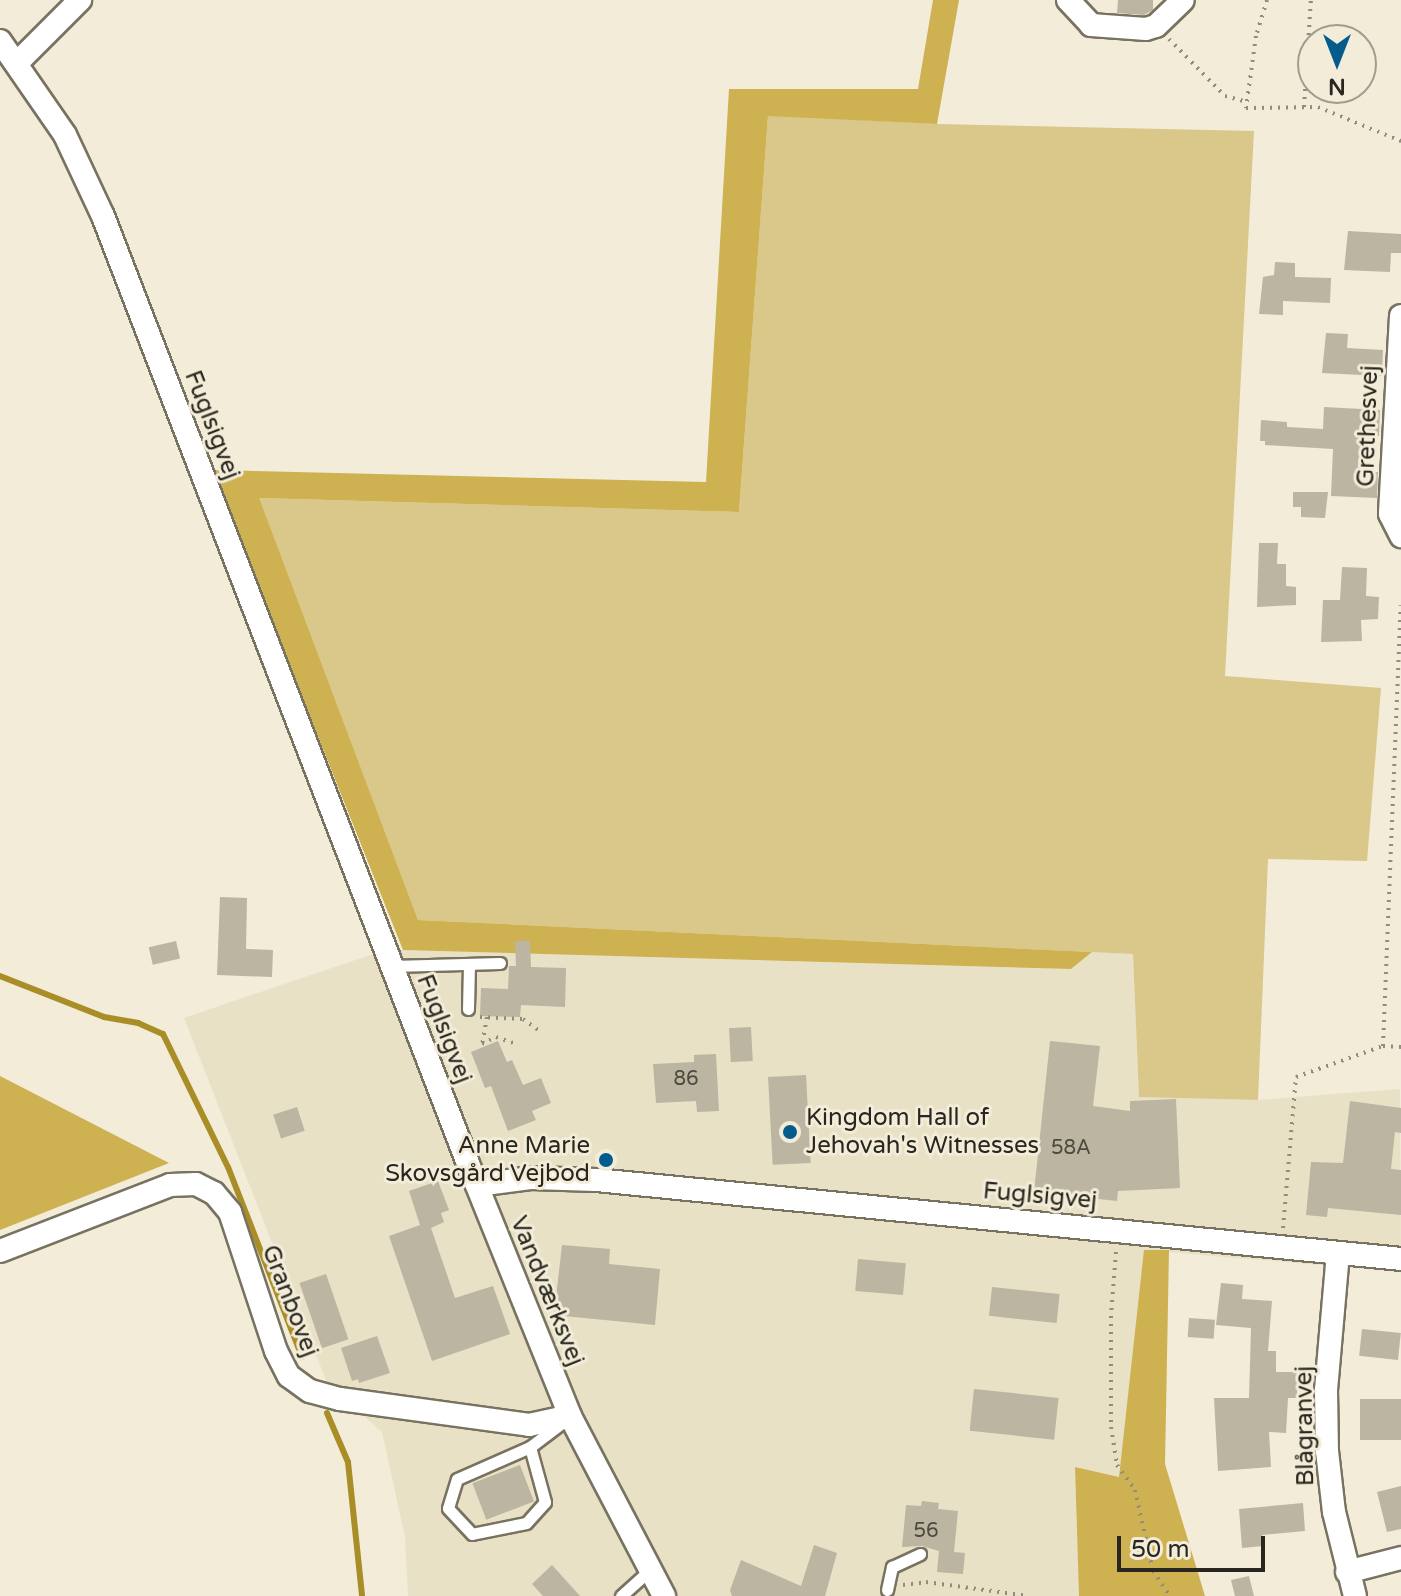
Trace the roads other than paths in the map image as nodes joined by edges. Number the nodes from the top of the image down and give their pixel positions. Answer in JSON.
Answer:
{"nodes":[{"id":1,"x":80,"y":0,"type":"edge"},
{"id":2,"x":1068,"y":0,"type":"edge"},
{"id":3,"x":1183,"y":0,"type":"edge"},
{"id":4,"x":0,"y":41,"type":"edge"},
{"id":5,"x":18,"y":62,"type":"junction"},
{"id":6,"x":1401,"y":316,"type":"edge"},
{"id":7,"x":1401,"y":536,"type":"edge"},
{"id":8,"x":500,"y":963,"type":"dead end"},
{"id":9,"x":469,"y":964,"type":"junction"},
{"id":10,"x":392,"y":966,"type":"junction"},
{"id":11,"x":468,"y":1009,"type":"road end"},
{"id":12,"x":477,"y":1185,"type":"junction"},
{"id":13,"x":0,"y":1251,"type":"edge"},
{"id":14,"x":1338,"y":1253,"type":"junction"},
{"id":15,"x":1401,"y":1259,"type":"edge"},
{"id":16,"x":570,"y":1416,"type":"junction"},
{"id":17,"x":530,"y":1447,"type":"junction"},
{"id":18,"x":920,"y":1554,"type":"dead end"},
{"id":19,"x":1401,"y":1558,"type":"edge"},
{"id":20,"x":649,"y":1571,"type":"junction"},
{"id":21,"x":1347,"y":1572,"type":"junction"},
{"id":22,"x":889,"y":1593,"type":"edge"},
{"id":23,"x":621,"y":1596,"type":"edge"},
{"id":24,"x":664,"y":1596,"type":"edge"},
{"id":25,"x":875,"y":1596,"type":"edge"},
{"id":26,"x":1355,"y":1596,"type":"edge"}],
"edges":[{"from":1,"to":5,"type":"street"},
{"from":2,"to":3,"type":"street"},
{"from":4,"to":5,"type":"street","name":"Fuglsigvej"},
{"from":5,"to":10,"type":"street","name":"Fuglsigvej"},
{"from":6,"to":7,"type":"street","name":"Grethesvej"},
{"from":8,"to":9,"type":"lane"},
{"from":9,"to":10,"type":"lane"},
{"from":9,"to":11,"type":"lane"},
{"from":10,"to":12,"type":"street","name":"Fuglsigvej"},
{"from":12,"to":14,"type":"street","name":"Fuglsigvej"},
{"from":12,"to":16,"type":"street","name":"Vandværksvej"},
{"from":13,"to":16,"type":"street","name":"Granbovej"},
{"from":14,"to":15,"type":"street","name":"Fuglsigvej"},
{"from":14,"to":21,"type":"street","name":"Blågranvej"},
{"from":16,"to":17,"type":"lane"},
{"from":16,"to":20,"type":"street","name":"Vandværksvej"},
{"from":17,"to":17,"type":"lane"},
{"from":18,"to":22,"type":"lane"},
{"from":19,"to":21,"type":"street"},
{"from":20,"to":23,"type":"lane"},
{"from":20,"to":24,"type":"street","name":"Vandværksvej"},
{"from":21,"to":26,"type":"street","name":"Blågranvej"},
{"from":22,"to":25,"type":"lane"}]}
